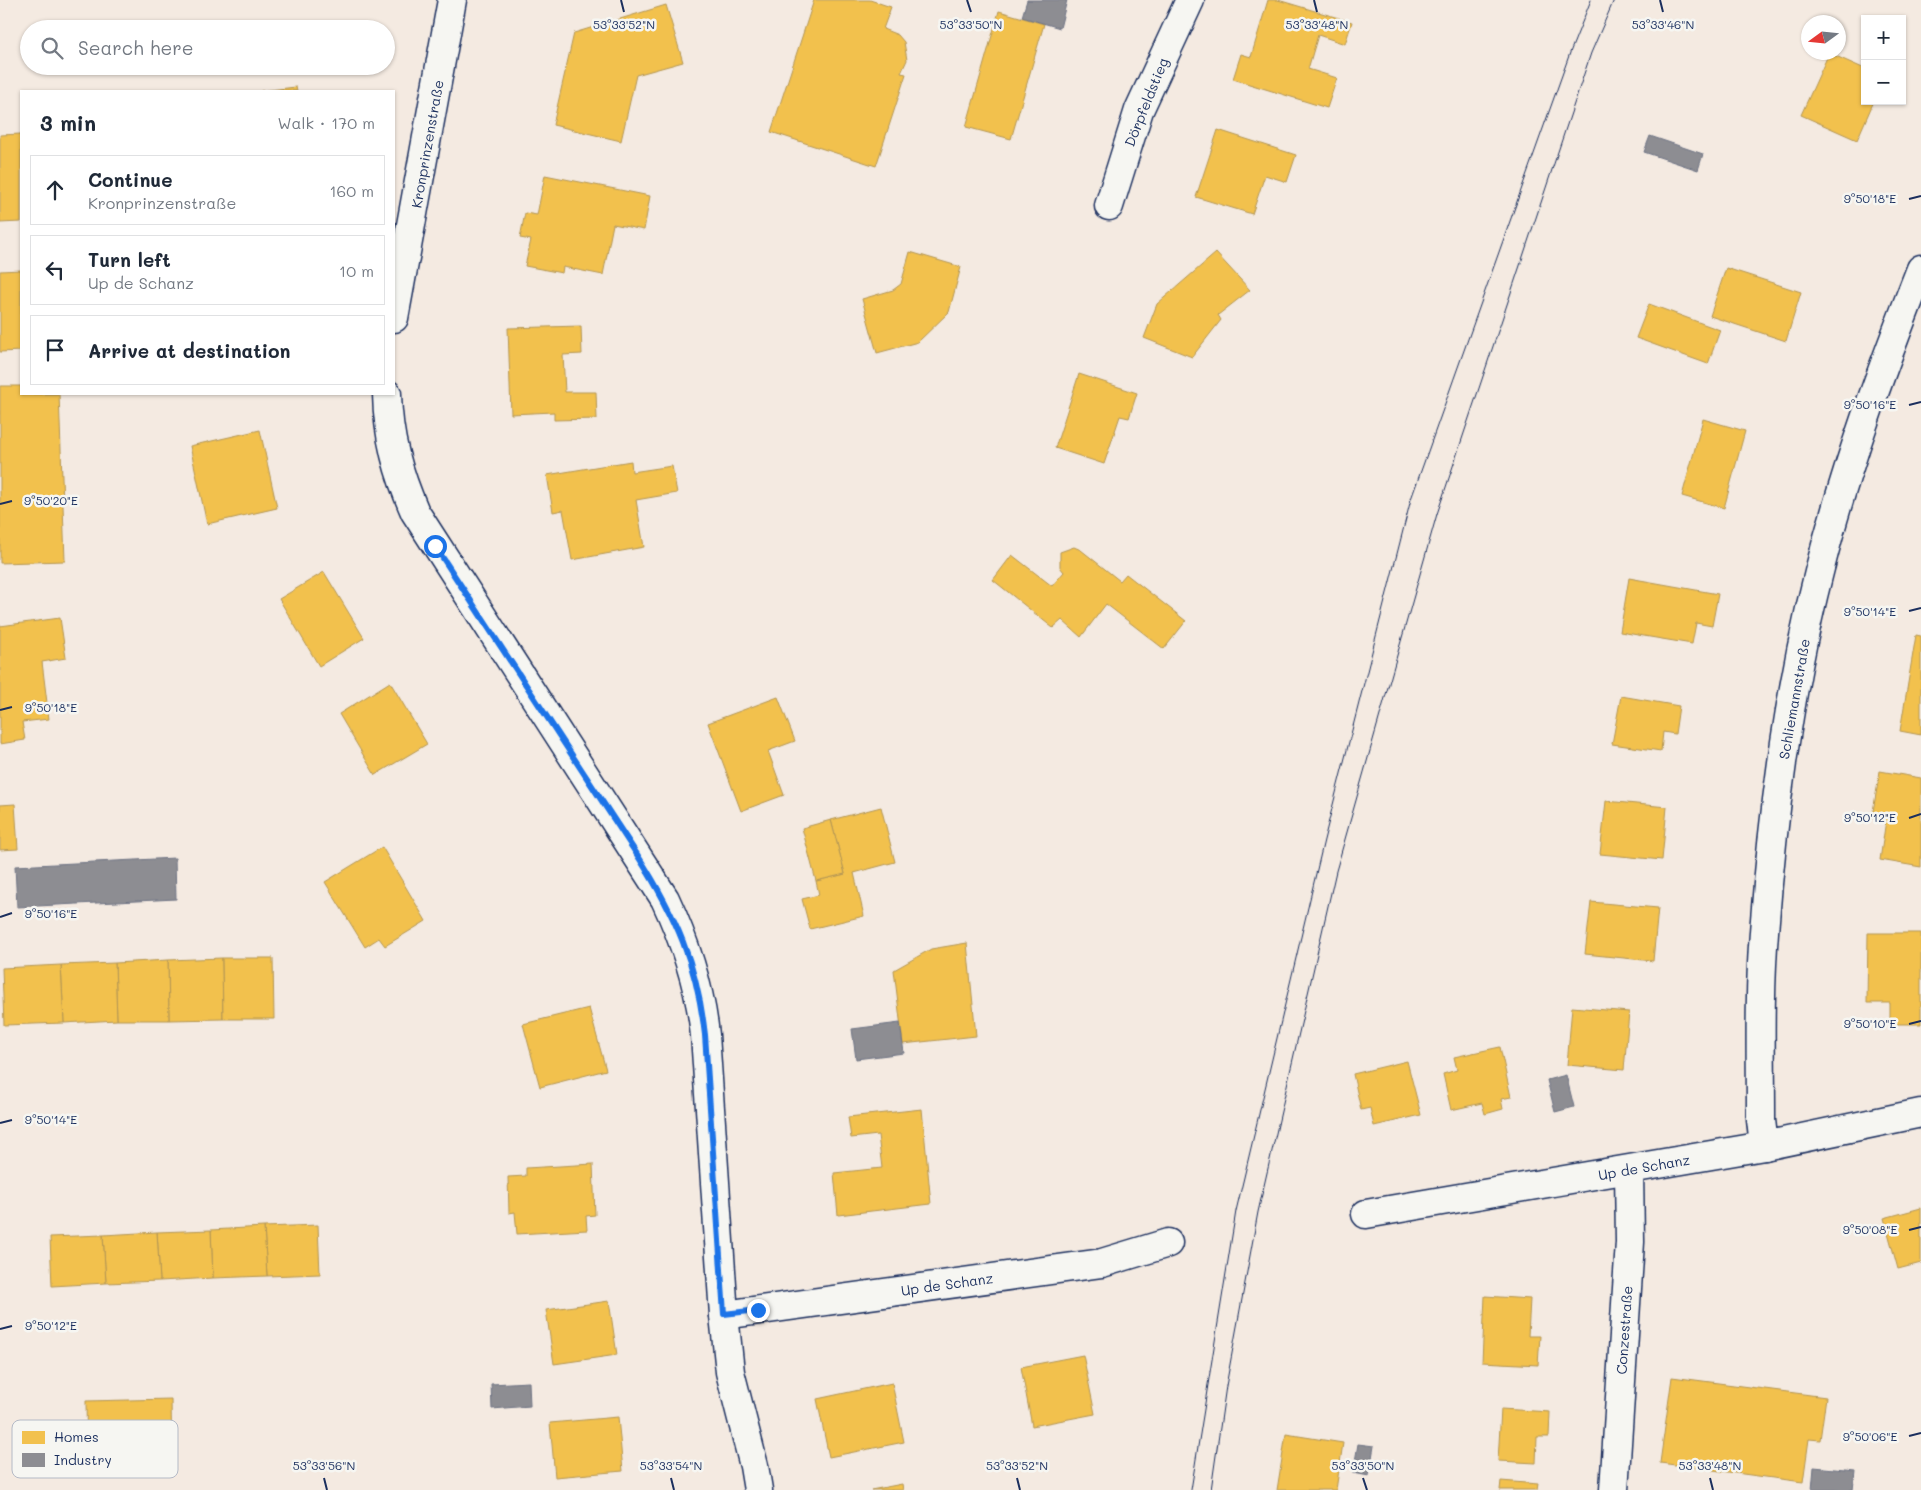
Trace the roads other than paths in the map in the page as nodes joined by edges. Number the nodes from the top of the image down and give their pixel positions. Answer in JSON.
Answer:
{"nodes":[{"id":1,"x":452,"y":0,"type":"edge"},
{"id":2,"x":1190,"y":0,"type":"edge"},
{"id":3,"x":1108,"y":206,"type":"dead end"},
{"id":4,"x":1921,"y":269,"type":"edge"},
{"id":5,"x":395,"y":313,"type":"edge"},
{"id":6,"x":387,"y":395,"type":"edge"},
{"id":7,"x":1921,"y":1113,"type":"edge"},
{"id":8,"x":1764,"y":1146,"type":"junction"},
{"id":9,"x":1629,"y":1170,"type":"junction"},
{"id":10,"x":1366,"y":1214,"type":"dead end"},
{"id":11,"x":1168,"y":1243,"type":"dead end"},
{"id":12,"x":724,"y":1314,"type":"junction"},
{"id":13,"x":758,"y":1490,"type":"edge"},
{"id":14,"x":1614,"y":1490,"type":"edge"}],
"edges":[{"from":1,"to":5,"type":"street","name":"Kronprinzenstraße"},
{"from":2,"to":3,"type":"street","name":"Dörpfeldstieg"},
{"from":4,"to":8,"type":"street","name":"Schliemannstraße"},
{"from":6,"to":12,"type":"street"},
{"from":7,"to":8,"type":"street","name":"Up de Schanz"},
{"from":8,"to":9,"type":"street","name":"Up de Schanz"},
{"from":9,"to":10,"type":"street","name":"Up de Schanz"},
{"from":9,"to":14,"type":"street","name":"Conzestraße"},
{"from":11,"to":12,"type":"street","name":"Up de Schanz"},
{"from":12,"to":13,"type":"street"}]}
